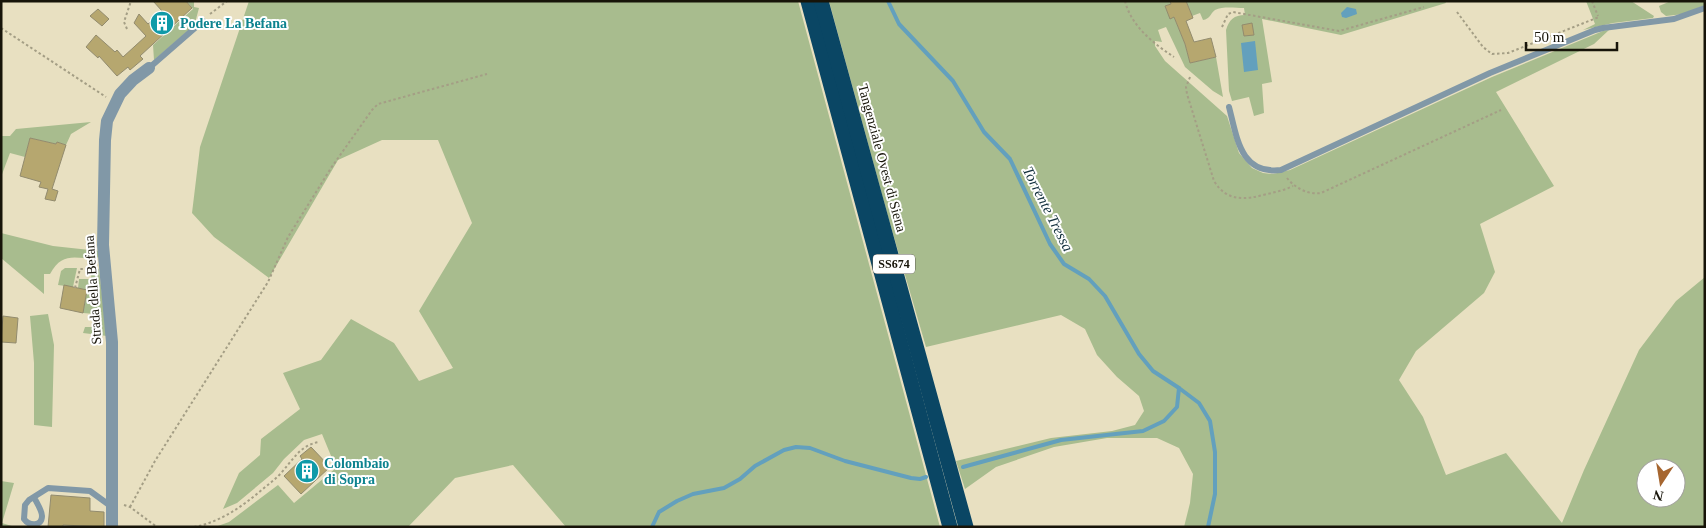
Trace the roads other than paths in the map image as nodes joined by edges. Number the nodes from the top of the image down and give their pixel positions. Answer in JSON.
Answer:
{"nodes":[{"id":1,"x":808,"y":1,"type":"edge"},
{"id":2,"x":822,"y":1,"type":"edge"},
{"id":3,"x":1705,"y":8,"type":"edge"},
{"id":4,"x":203,"y":20,"type":"road end"},
{"id":5,"x":149,"y":68,"type":"joint"},
{"id":6,"x":1229,"y":107,"type":"dead end"},
{"id":7,"x":34,"y":497,"type":"dead end"},
{"id":8,"x":113,"y":506,"type":"junction"},
{"id":9,"x":112,"y":527,"type":"edge"},
{"id":10,"x":950,"y":527,"type":"edge"},
{"id":11,"x":966,"y":527,"type":"edge"}],
"edges":[{"from":1,"to":10,"type":"highway","number":"SS674"},
{"from":2,"to":11,"type":"highway","name":"Tangenziale Ovest di Siena","number":"SS674"},
{"from":3,"to":6,"type":"lane"},
{"from":4,"to":5,"type":"lane"},
{"from":5,"to":8,"type":"street","name":"Strada della Befana"},
{"from":7,"to":8,"type":"lane"},
{"from":8,"to":9,"type":"street","name":"Strada della Befana"}]}
